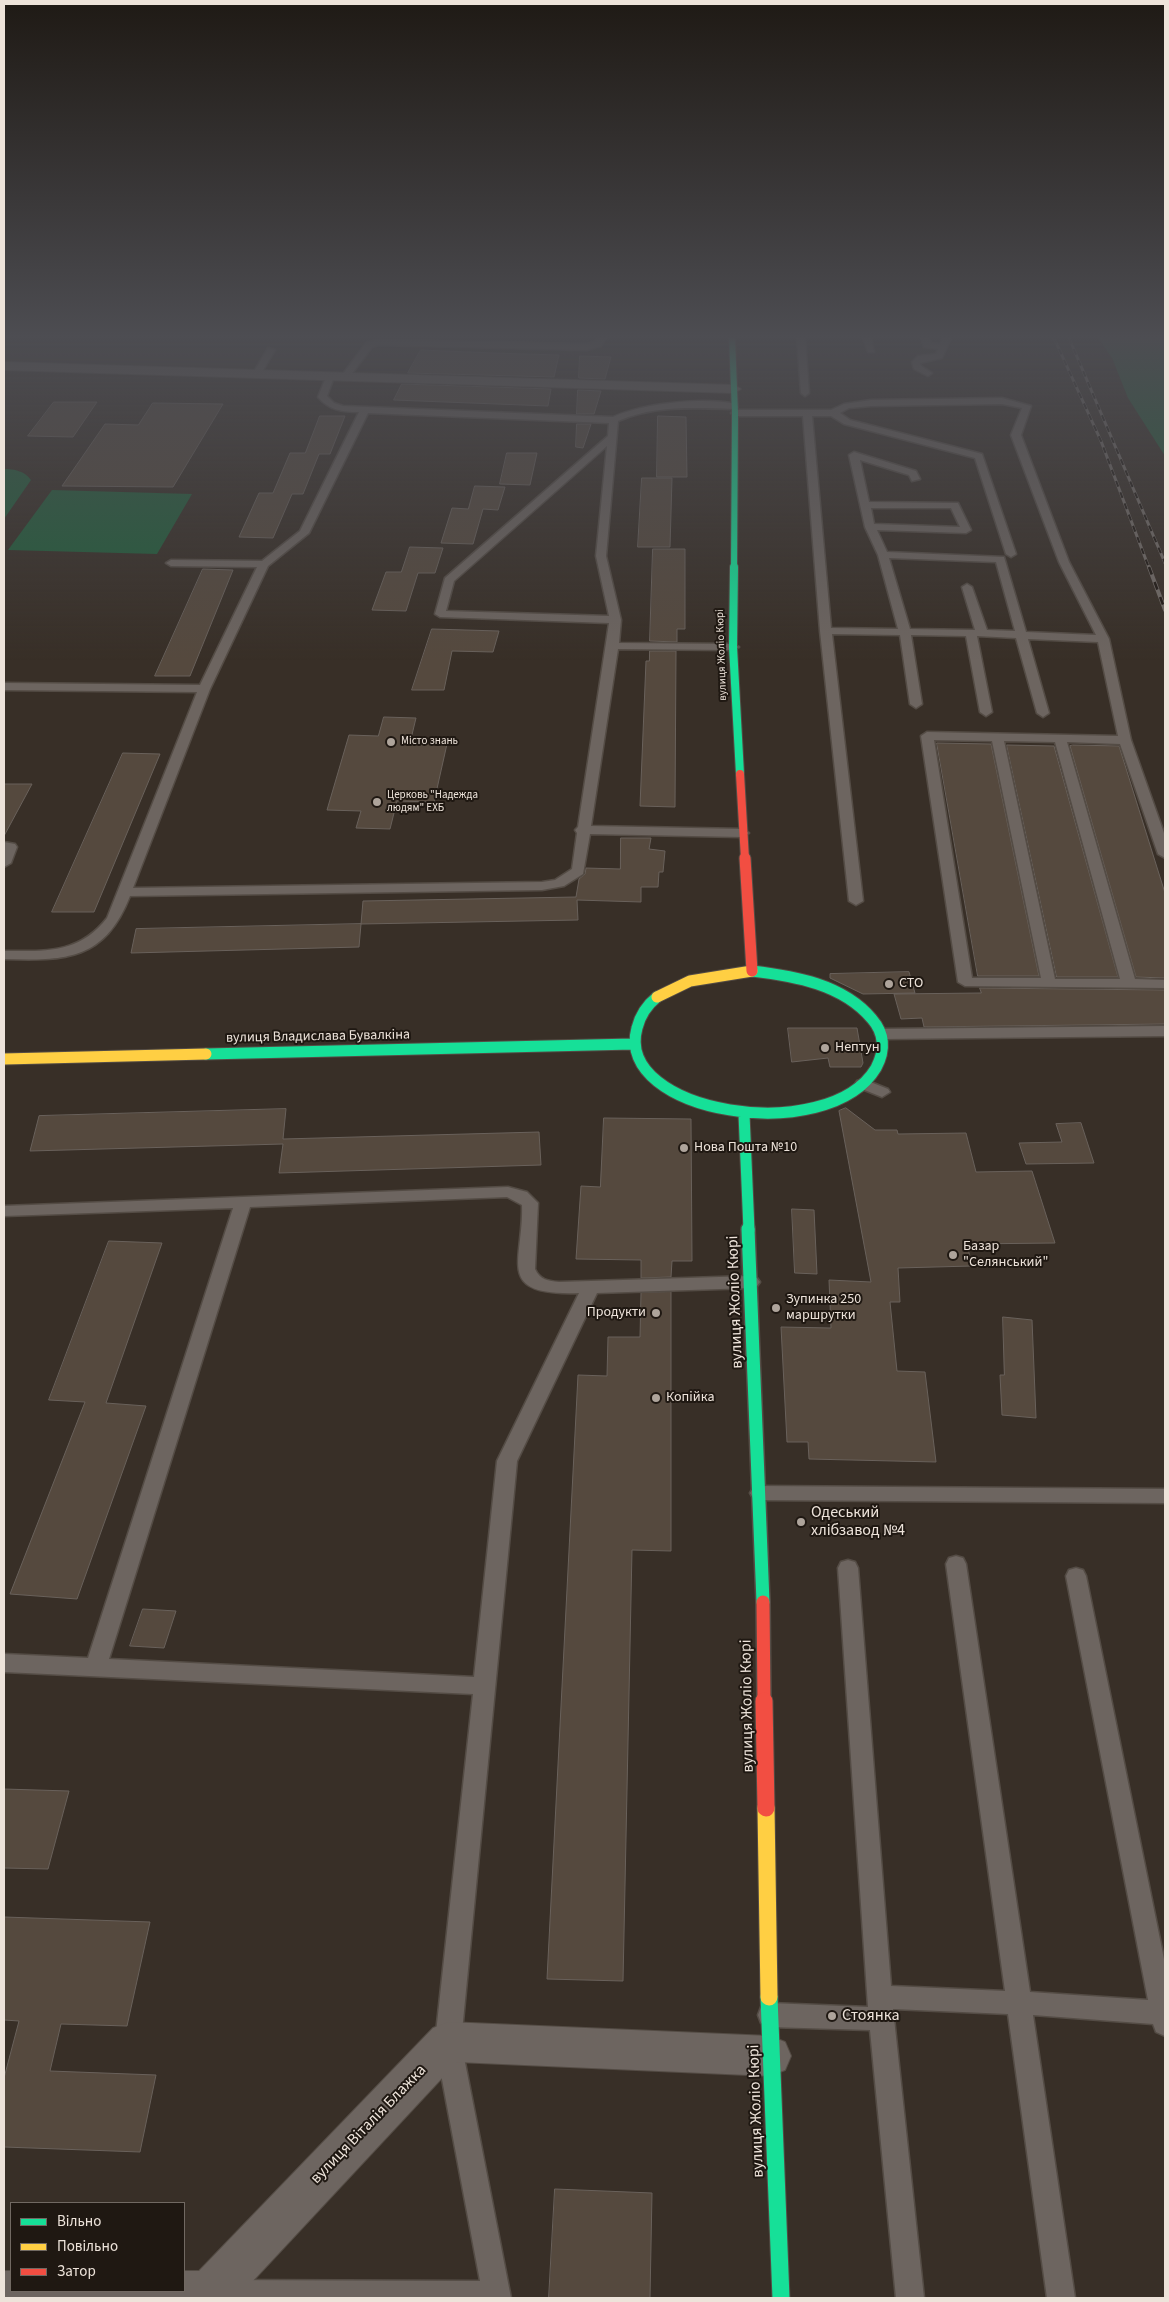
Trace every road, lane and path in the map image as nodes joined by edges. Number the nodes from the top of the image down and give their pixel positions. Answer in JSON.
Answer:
{"nodes":[{"id":1,"x":347,"y":445,"type":"edge"},
{"id":2,"x":602,"y":445,"type":"edge"},
{"id":3,"x":611,"y":445,"type":"edge"},
{"id":4,"x":734,"y":445,"type":"edge"},
{"id":5,"x":810,"y":445,"type":"edge"},
{"id":6,"x":938,"y":445,"type":"edge"},
{"id":7,"x":1020,"y":445,"type":"edge"},
{"id":8,"x":915,"y":479,"type":"dead end"},
{"id":9,"x":865,"y":505,"type":"junction"},
{"id":10,"x":870,"y":527,"type":"junction"},
{"id":11,"x":1011,"y":554,"type":"dead end"},
{"id":12,"x":883,"y":555,"type":"junction"},
{"id":13,"x":171,"y":563,"type":"dead end"},
{"id":14,"x":264,"y":564,"type":"junction"},
{"id":15,"x":967,"y":587,"type":"dead end"},
{"id":16,"x":614,"y":620,"type":"junction"},
{"id":17,"x":826,"y":631,"type":"junction"},
{"id":18,"x":904,"y":632,"type":"junction"},
{"id":19,"x":977,"y":633,"type":"junction"},
{"id":20,"x":1022,"y":636,"type":"junction"},
{"id":21,"x":1103,"y":639,"type":"junction"},
{"id":22,"x":613,"y":646,"type":"junction"},
{"id":23,"x":732,"y":647,"type":"junction"},
{"id":24,"x":4,"y":686,"type":"edge"},
{"id":25,"x":204,"y":689,"type":"junction"},
{"id":26,"x":916,"y":704,"type":"dead end"},
{"id":27,"x":986,"y":712,"type":"dead end"},
{"id":28,"x":1043,"y":713,"type":"dead end"},
{"id":29,"x":997,"y":738,"type":"junction"},
{"id":30,"x":1060,"y":739,"type":"junction"},
{"id":31,"x":1126,"y":740,"type":"junction"},
{"id":32,"x":582,"y":830,"type":"junction"},
{"id":33,"x":742,"y":833,"type":"junction"},
{"id":34,"x":4,"y":846,"type":"edge"},
{"id":35,"x":1165,"y":854,"type":"edge"},
{"id":36,"x":4,"y":863,"type":"edge"},
{"id":37,"x":126,"y":892,"type":"junction"},
{"id":38,"x":856,"y":901,"type":"dead end"},
{"id":39,"x":4,"y":955,"type":"edge"},
{"id":40,"x":752,"y":971,"type":"junction"},
{"id":41,"x":1049,"y":983,"type":"junction"},
{"id":42,"x":1129,"y":984,"type":"junction"},
{"id":43,"x":1165,"y":984,"type":"edge"},
{"id":44,"x":1165,"y":1031,"type":"edge"},
{"id":45,"x":884,"y":1034,"type":"junction"},
{"id":46,"x":633,"y":1044,"type":"junction"},
{"id":47,"x":4,"y":1059,"type":"edge"},
{"id":48,"x":864,"y":1084,"type":"junction"},
{"id":49,"x":882,"y":1092,"type":"dead end"},
{"id":50,"x":744,"y":1114,"type":"junction"},
{"id":51,"x":243,"y":1202,"type":"junction"},
{"id":52,"x":4,"y":1211,"type":"edge"},
{"id":53,"x":751,"y":1282,"type":"junction"},
{"id":54,"x":590,"y":1288,"type":"junction"},
{"id":55,"x":760,"y":1493,"type":"junction"},
{"id":56,"x":1165,"y":1496,"type":"edge"},
{"id":57,"x":956,"y":1564,"type":"dead end"},
{"id":58,"x":848,"y":1568,"type":"dead end"},
{"id":59,"x":1076,"y":1576,"type":"dead end"},
{"id":60,"x":4,"y":1663,"type":"edge"},
{"id":61,"x":96,"y":1667,"type":"junction"},
{"id":62,"x":484,"y":1686,"type":"junction"},
{"id":63,"x":1019,"y":2003,"type":"junction"},
{"id":64,"x":881,"y":2008,"type":"junction"},
{"id":65,"x":770,"y":2015,"type":"junction"},
{"id":66,"x":1164,"y":2018,"type":"edge"},
{"id":67,"x":448,"y":2042,"type":"junction"},
{"id":68,"x":770,"y":2056,"type":"junction"},
{"id":69,"x":4,"y":2294,"type":"edge"},
{"id":70,"x":208,"y":2296,"type":"edge"},
{"id":71,"x":497,"y":2297,"type":"edge"},
{"id":72,"x":781,"y":2298,"type":"edge"},
{"id":73,"x":910,"y":2298,"type":"edge"},
{"id":74,"x":1061,"y":2298,"type":"edge"}],
"edges":[{"from":1,"to":14,"type":"lane"},
{"from":2,"to":16,"type":"lane"},
{"from":3,"to":16,"type":"lane"},
{"from":4,"to":23,"type":"street","name":"вулиця Жоліо Кюрі"},
{"from":5,"to":17,"type":"lane"},
{"from":6,"to":11,"type":"lane"},
{"from":7,"to":21,"type":"lane"},
{"from":8,"to":9,"type":"lane"},
{"from":9,"to":10,"type":"lane"},
{"from":9,"to":10,"type":"lane"},
{"from":10,"to":12,"type":"lane"},
{"from":12,"to":18,"type":"lane"},
{"from":12,"to":20,"type":"lane"},
{"from":13,"to":14,"type":"lane"},
{"from":14,"to":25,"type":"lane"},
{"from":15,"to":19,"type":"lane"},
{"from":16,"to":22,"type":"lane"},
{"from":17,"to":18,"type":"lane"},
{"from":17,"to":38,"type":"lane"},
{"from":18,"to":19,"type":"lane"},
{"from":18,"to":26,"type":"lane"},
{"from":19,"to":20,"type":"lane"},
{"from":19,"to":27,"type":"lane"},
{"from":20,"to":21,"type":"lane"},
{"from":20,"to":28,"type":"lane"},
{"from":21,"to":31,"type":"lane"},
{"from":22,"to":23,"type":"lane"},
{"from":22,"to":32,"type":"lane"},
{"from":23,"to":33,"type":"street","name":"вулиця Жоліо Кюрі"},
{"from":24,"to":25,"type":"lane"},
{"from":25,"to":37,"type":"lane"},
{"from":29,"to":30,"type":"lane"},
{"from":29,"to":41,"type":"lane"},
{"from":29,"to":41,"type":"lane"},
{"from":30,"to":31,"type":"lane"},
{"from":30,"to":42,"type":"lane"},
{"from":31,"to":35,"type":"lane"},
{"from":32,"to":33,"type":"lane"},
{"from":32,"to":37,"type":"lane"},
{"from":33,"to":40,"type":"street","name":"вулиця Жоліо Кюрі"},
{"from":34,"to":36,"type":"lane"},
{"from":37,"to":39,"type":"lane"},
{"from":40,"to":45,"type":"street"},
{"from":40,"to":46,"type":"street"},
{"from":41,"to":42,"type":"lane"},
{"from":42,"to":43,"type":"lane"},
{"from":44,"to":45,"type":"lane"},
{"from":45,"to":48,"type":"street"},
{"from":46,"to":47,"type":"street","name":"вулиця Владислава Бувалкіна"},
{"from":46,"to":50,"type":"street"},
{"from":48,"to":49,"type":"lane"},
{"from":48,"to":50,"type":"street"},
{"from":50,"to":53,"type":"street","name":"вулиця Жоліо Кюрі"},
{"from":51,"to":52,"type":"lane"},
{"from":51,"to":54,"type":"lane"},
{"from":51,"to":61,"type":"lane"},
{"from":53,"to":54,"type":"lane"},
{"from":53,"to":55,"type":"street","name":"вулиця Жоліо Кюрі"},
{"from":54,"to":62,"type":"lane"},
{"from":55,"to":56,"type":"lane"},
{"from":55,"to":65,"type":"street","name":"вулиця Жоліо Кюрі"},
{"from":57,"to":63,"type":"lane"},
{"from":58,"to":64,"type":"lane"},
{"from":59,"to":66,"type":"lane"},
{"from":60,"to":61,"type":"lane"},
{"from":61,"to":62,"type":"lane"},
{"from":62,"to":67,"type":"lane"},
{"from":63,"to":64,"type":"lane"},
{"from":63,"to":66,"type":"lane"},
{"from":63,"to":74,"type":"lane"},
{"from":64,"to":65,"type":"lane"},
{"from":64,"to":73,"type":"lane"},
{"from":65,"to":68,"type":"street","name":"вулиця Жоліо Кюрі"},
{"from":67,"to":68,"type":"street"},
{"from":67,"to":70,"type":"street","name":"вулиця Віталія Блажка"},
{"from":67,"to":71,"type":"lane"},
{"from":68,"to":72,"type":"street","name":"вулиця Жоліо Кюрі"},
{"from":69,"to":70,"type":"street"},
{"from":70,"to":71,"type":"lane"}]}
